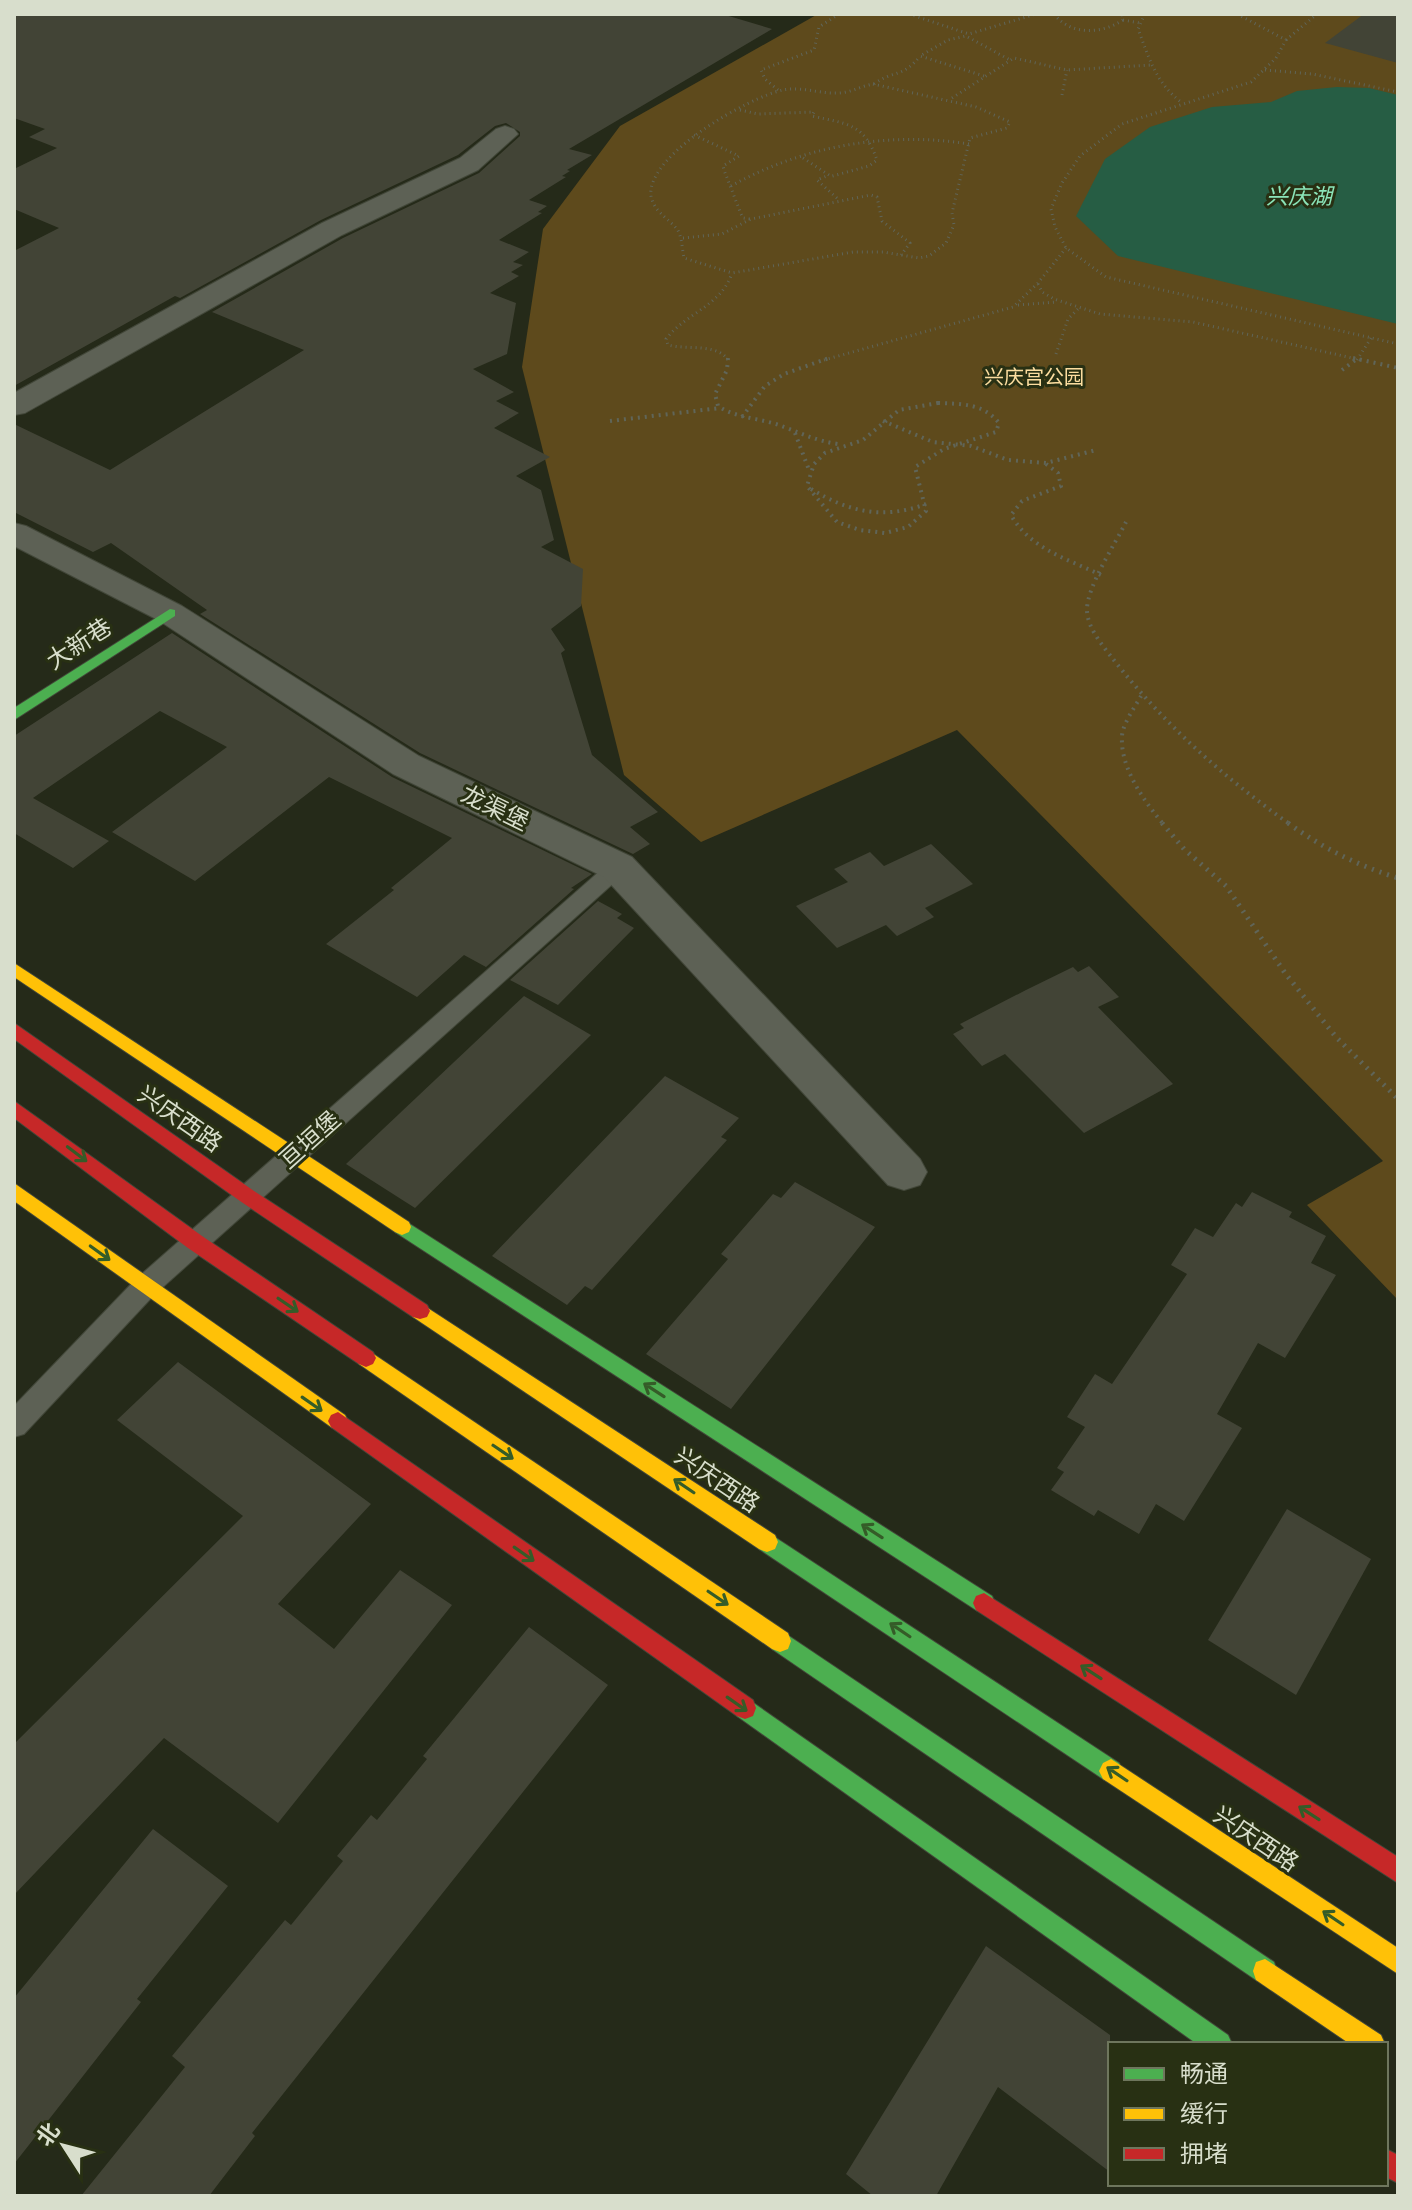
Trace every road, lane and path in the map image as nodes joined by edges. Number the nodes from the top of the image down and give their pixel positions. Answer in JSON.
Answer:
{"nodes":[{"id":1,"x":839,"y":14,"type":"edge"},
{"id":2,"x":909,"y":14,"type":"edge"},
{"id":3,"x":1036,"y":14,"type":"edge"},
{"id":4,"x":1054,"y":14,"type":"edge"},
{"id":5,"x":1122,"y":14,"type":"edge"},
{"id":6,"x":1145,"y":14,"type":"edge"},
{"id":7,"x":1237,"y":14,"type":"edge"},
{"id":8,"x":1317,"y":14,"type":"edge"},
{"id":9,"x":1123,"y":20,"type":"junction"},
{"id":10,"x":1140,"y":23,"type":"junction"},
{"id":11,"x":969,"y":34,"type":"junction"},
{"id":12,"x":1286,"y":40,"type":"junction"},
{"id":13,"x":920,"y":56,"type":"junction"},
{"id":14,"x":1010,"y":60,"type":"junction"},
{"id":15,"x":1151,"y":65,"type":"junction"},
{"id":16,"x":1067,"y":70,"type":"junction"},
{"id":17,"x":1265,"y":70,"type":"junction"},
{"id":18,"x":985,"y":76,"type":"junction"},
{"id":19,"x":873,"y":84,"type":"junction"},
{"id":20,"x":778,"y":90,"type":"junction"},
{"id":21,"x":1398,"y":92,"type":"edge"},
{"id":22,"x":1062,"y":95,"type":"dead end"},
{"id":23,"x":951,"y":99,"type":"junction"},
{"id":24,"x":1182,"y":102,"type":"junction"},
{"id":25,"x":740,"y":110,"type":"junction"},
{"id":26,"x":505,"y":134,"type":"dead end"},
{"id":27,"x":694,"y":135,"type":"junction"},
{"id":28,"x":871,"y":139,"type":"junction"},
{"id":29,"x":969,"y":144,"type":"junction"},
{"id":30,"x":802,"y":157,"type":"junction"},
{"id":31,"x":829,"y":177,"type":"junction"},
{"id":32,"x":731,"y":186,"type":"junction"},
{"id":33,"x":839,"y":200,"type":"junction"},
{"id":34,"x":751,"y":219,"type":"junction"},
{"id":35,"x":683,"y":238,"type":"junction"},
{"id":36,"x":1066,"y":248,"type":"junction"},
{"id":37,"x":901,"y":255,"type":"junction"},
{"id":38,"x":732,"y":273,"type":"junction"},
{"id":39,"x":1038,"y":283,"type":"junction"},
{"id":40,"x":1062,"y":302,"type":"junction"},
{"id":41,"x":1013,"y":307,"type":"junction"},
{"id":42,"x":1079,"y":308,"type":"junction"},
{"id":43,"x":1371,"y":338,"type":"junction"},
{"id":44,"x":1398,"y":344,"type":"edge"},
{"id":45,"x":1056,"y":354,"type":"dead end"},
{"id":46,"x":1357,"y":360,"type":"junction"},
{"id":47,"x":1398,"y":368,"type":"edge"},
{"id":48,"x":1342,"y":370,"type":"dead end"},
{"id":49,"x":14,"y":406,"type":"edge"},
{"id":50,"x":721,"y":408,"type":"junction"},
{"id":51,"x":742,"y":417,"type":"junction"},
{"id":52,"x":610,"y":421,"type":"dead end"},
{"id":53,"x":883,"y":421,"type":"junction"},
{"id":54,"x":795,"y":433,"type":"junction"},
{"id":55,"x":843,"y":444,"type":"junction"},
{"id":56,"x":953,"y":444,"type":"junction"},
{"id":57,"x":1096,"y":450,"type":"dead end"},
{"id":58,"x":1046,"y":463,"type":"junction"},
{"id":59,"x":809,"y":471,"type":"junction"},
{"id":60,"x":807,"y":486,"type":"junction"},
{"id":61,"x":926,"y":504,"type":"junction"},
{"id":62,"x":1126,"y":522,"type":"dead end"},
{"id":63,"x":14,"y":533,"type":"edge"},
{"id":64,"x":1101,"y":575,"type":"junction"},
{"id":65,"x":170,"y":613,"type":"junction"},
{"id":66,"x":1141,"y":695,"type":"junction"},
{"id":67,"x":14,"y":715,"type":"edge"},
{"id":68,"x":618,"y":867,"type":"junction"},
{"id":69,"x":1398,"y":878,"type":"edge"},
{"id":70,"x":14,"y":969,"type":"edge"},
{"id":71,"x":14,"y":1030,"type":"edge"},
{"id":72,"x":1398,"y":1099,"type":"edge"},
{"id":73,"x":14,"y":1108,"type":"edge"},
{"id":74,"x":292,"y":1156,"type":"junction"},
{"id":75,"x":904,"y":1172,"type":"dead end"},
{"id":76,"x":14,"y":1191,"type":"edge"},
{"id":77,"x":247,"y":1196,"type":"junction"},
{"id":78,"x":195,"y":1242,"type":"junction"},
{"id":79,"x":145,"y":1287,"type":"junction"},
{"id":80,"x":14,"y":1425,"type":"edge"},
{"id":81,"x":1398,"y":1871,"type":"edge"},
{"id":82,"x":1398,"y":1962,"type":"edge"},
{"id":83,"x":1216,"y":2042,"type":"edge"},
{"id":84,"x":1369,"y":2042,"type":"edge"}],
"edges":[{"from":1,"to":20,"type":"path"},
{"from":2,"to":11,"type":"path"},
{"from":3,"to":11,"type":"path"},
{"from":4,"to":9,"type":"path"},
{"from":5,"to":9,"type":"path"},
{"from":6,"to":10,"type":"path"},
{"from":7,"to":12,"type":"path"},
{"from":8,"to":12,"type":"path"},
{"from":9,"to":10,"type":"path"},
{"from":10,"to":15,"type":"path"},
{"from":11,"to":13,"type":"path"},
{"from":11,"to":14,"type":"path"},
{"from":12,"to":17,"type":"path"},
{"from":13,"to":18,"type":"path"},
{"from":13,"to":19,"type":"path"},
{"from":14,"to":16,"type":"path"},
{"from":14,"to":18,"type":"path"},
{"from":15,"to":16,"type":"path"},
{"from":15,"to":24,"type":"path"},
{"from":16,"to":22,"type":"path"},
{"from":17,"to":21,"type":"path"},
{"from":17,"to":24,"type":"path"},
{"from":18,"to":23,"type":"path"},
{"from":19,"to":20,"type":"path"},
{"from":19,"to":23,"type":"path"},
{"from":20,"to":25,"type":"path"},
{"from":23,"to":29,"type":"path"},
{"from":24,"to":36,"type":"path"},
{"from":25,"to":27,"type":"path"},
{"from":25,"to":28,"type":"path"},
{"from":26,"to":49,"type":"street"},
{"from":27,"to":32,"type":"path"},
{"from":27,"to":35,"type":"path"},
{"from":28,"to":29,"type":"path"},
{"from":28,"to":30,"type":"path"},
{"from":28,"to":31,"type":"path"},
{"from":29,"to":37,"type":"path"},
{"from":30,"to":31,"type":"path"},
{"from":30,"to":32,"type":"path"},
{"from":31,"to":33,"type":"path"},
{"from":32,"to":34,"type":"path"},
{"from":33,"to":34,"type":"path"},
{"from":33,"to":37,"type":"path"},
{"from":34,"to":35,"type":"path"},
{"from":35,"to":38,"type":"path"},
{"from":36,"to":39,"type":"path"},
{"from":36,"to":43,"type":"path"},
{"from":37,"to":38,"type":"path"},
{"from":38,"to":50,"type":"path"},
{"from":39,"to":40,"type":"path"},
{"from":39,"to":41,"type":"path"},
{"from":40,"to":41,"type":"path"},
{"from":40,"to":42,"type":"path"},
{"from":41,"to":51,"type":"path"},
{"from":42,"to":45,"type":"path"},
{"from":42,"to":46,"type":"path"},
{"from":43,"to":44,"type":"path"},
{"from":43,"to":46,"type":"path"},
{"from":46,"to":47,"type":"path"},
{"from":46,"to":48,"type":"path"},
{"from":50,"to":51,"type":"path"},
{"from":50,"to":52,"type":"path"},
{"from":51,"to":54,"type":"path"},
{"from":53,"to":55,"type":"path"},
{"from":53,"to":56,"type":"path"},
{"from":53,"to":56,"type":"path"},
{"from":54,"to":55,"type":"path"},
{"from":54,"to":59,"type":"path"},
{"from":55,"to":59,"type":"path"},
{"from":56,"to":58,"type":"path"},
{"from":56,"to":61,"type":"path"},
{"from":57,"to":58,"type":"path"},
{"from":58,"to":64,"type":"path"},
{"from":59,"to":60,"type":"path"},
{"from":60,"to":61,"type":"path"},
{"from":60,"to":61,"type":"path"},
{"from":62,"to":64,"type":"path"},
{"from":63,"to":65,"type":"street","name":"龙渠堡"},
{"from":64,"to":66,"type":"path"},
{"from":65,"to":67,"type":"street","name":"大新巷"},
{"from":65,"to":68,"type":"street","name":"龙渠堡"},
{"from":66,"to":69,"type":"path"},
{"from":66,"to":72,"type":"path"},
{"from":68,"to":74,"type":"lane","name":"亘垣堡"},
{"from":68,"to":75,"type":"street","name":"龙渠堡"},
{"from":70,"to":74,"type":"street"},
{"from":71,"to":77,"type":"street","name":"兴庆西路"},
{"from":73,"to":78,"type":"street","one_way":true},
{"from":74,"to":77,"type":"lane","name":"亘垣堡"},
{"from":81,"to":74,"type":"street","one_way":true},
{"from":76,"to":79,"type":"street","one_way":true},
{"from":77,"to":78,"type":"lane","name":"亘垣堡"},
{"from":82,"to":77,"type":"street","name":"兴庆西路","one_way":true},
{"from":78,"to":79,"type":"lane","name":"亘垣堡"},
{"from":78,"to":84,"type":"street","one_way":true},
{"from":79,"to":80,"type":"lane","name":"亘垣堡"},
{"from":79,"to":83,"type":"street","one_way":true}]}
